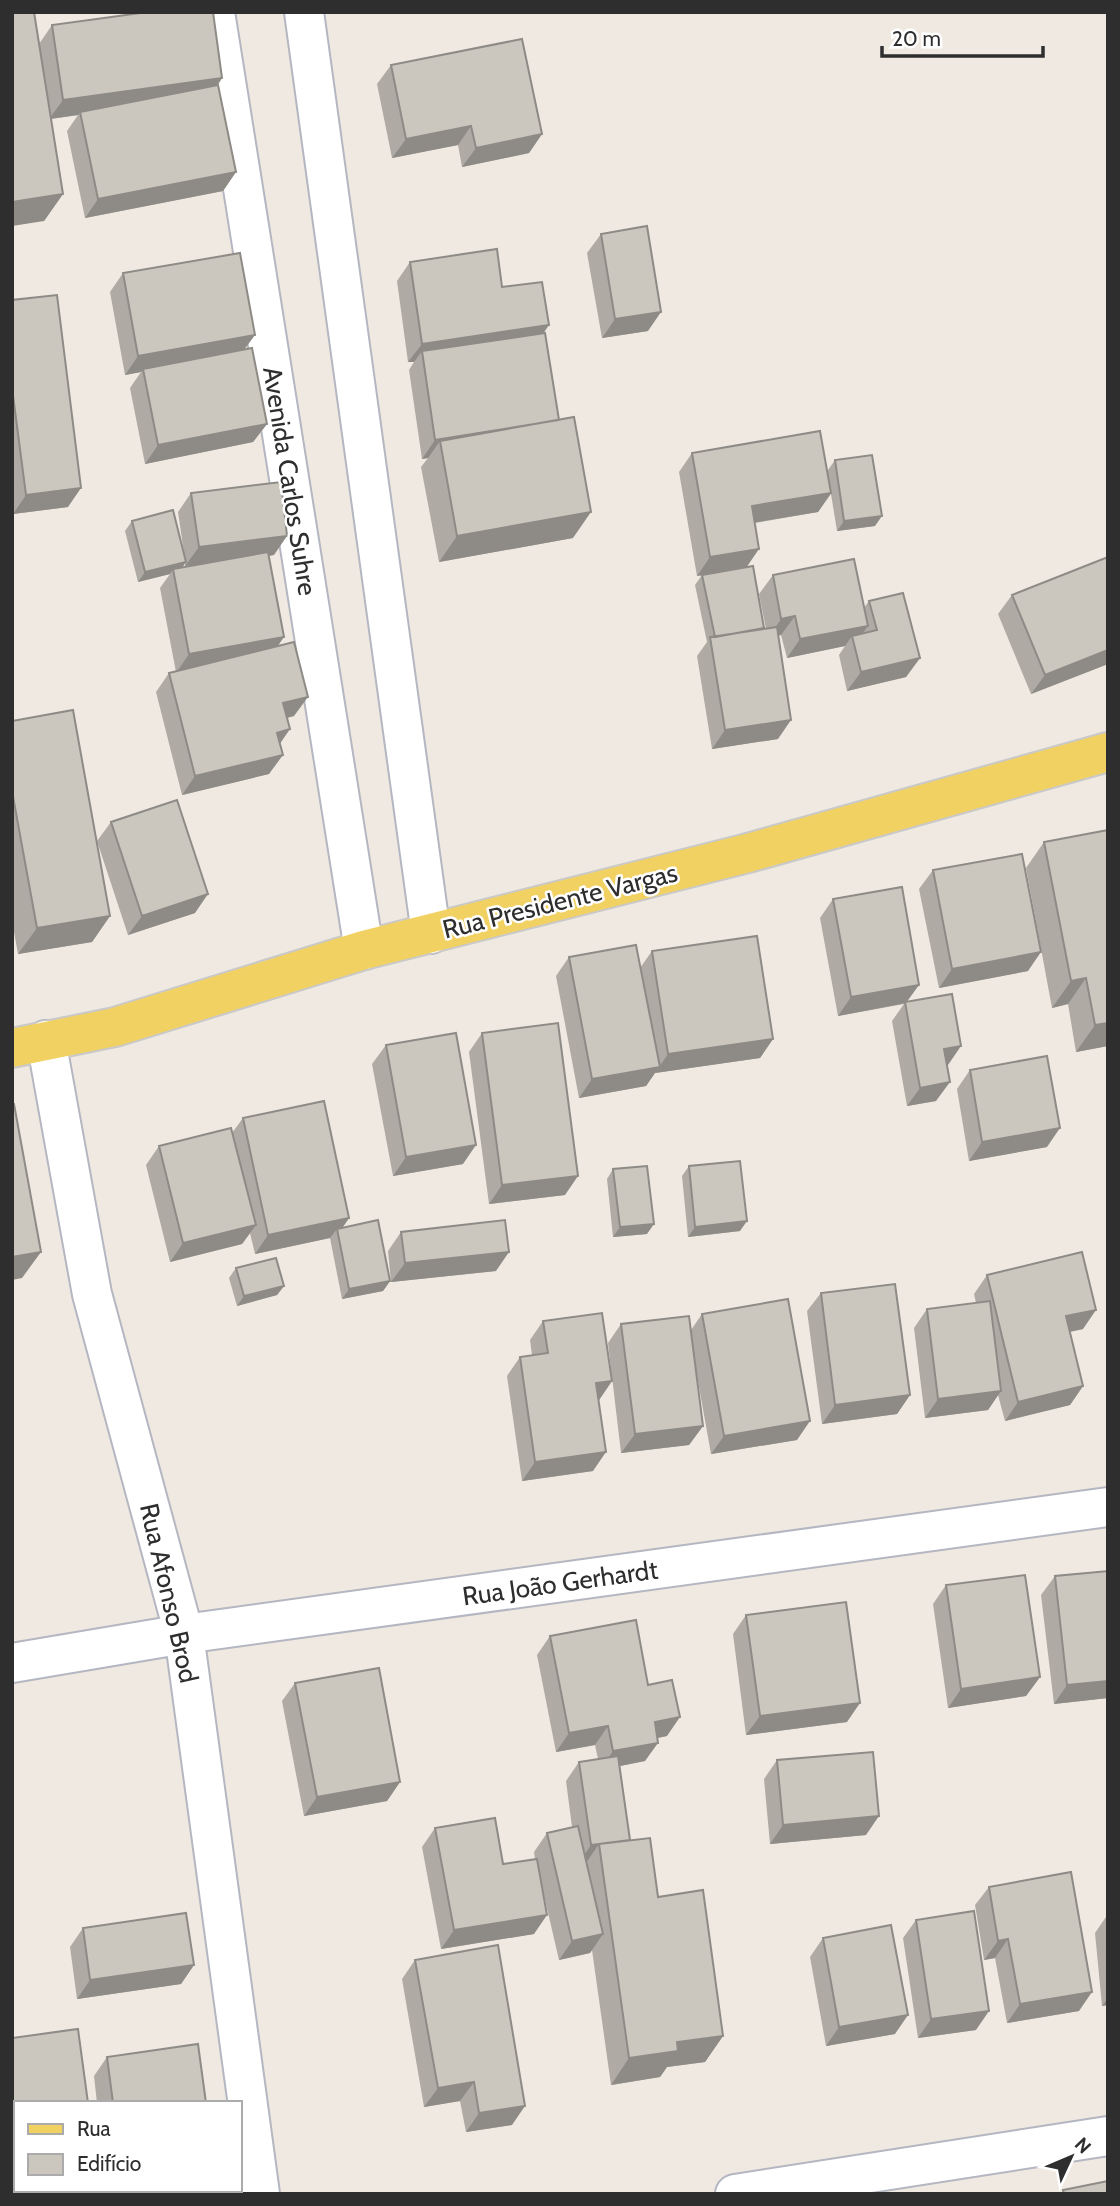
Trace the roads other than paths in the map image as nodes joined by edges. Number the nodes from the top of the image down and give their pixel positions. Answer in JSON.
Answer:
{"nodes":[{"id":1,"x":215,"y":12,"type":"edge"},
{"id":2,"x":304,"y":12,"type":"edge"},
{"id":3,"x":1108,"y":752,"type":"edge"},
{"id":4,"x":431,"y":934,"type":"junction"},
{"id":5,"x":364,"y":950,"type":"junction"},
{"id":6,"x":29,"y":1044,"type":"edge"},
{"id":7,"x":1108,"y":1507,"type":"edge"},
{"id":8,"x":184,"y":1634,"type":"junction"},
{"id":9,"x":12,"y":1663,"type":"edge"},
{"id":10,"x":1108,"y":2136,"type":"edge"},
{"id":11,"x":260,"y":2194,"type":"edge"},
{"id":12,"x":735,"y":2194,"type":"edge"}],
"edges":[{"from":1,"to":5,"type":"street","name":"Avenida Carlos Suhre"},
{"from":2,"to":4,"type":"street"},
{"from":3,"to":4,"type":"main road","name":"Rua Presidente Vargas"},
{"from":4,"to":5,"type":"main road","name":"Rua Presidente Vargas"},
{"from":5,"to":6,"type":"main road","name":"Rua Presidente Vargas"},
{"from":6,"to":8,"type":"street","name":"Rua Afonso Brod"},
{"from":7,"to":8,"type":"street","name":"Rua João Gerhardt"},
{"from":8,"to":9,"type":"street","name":"Rua João Gerhardt"},
{"from":8,"to":11,"type":"street","name":"Rua Afonso Brod"},
{"from":10,"to":12,"type":"street"}]}
